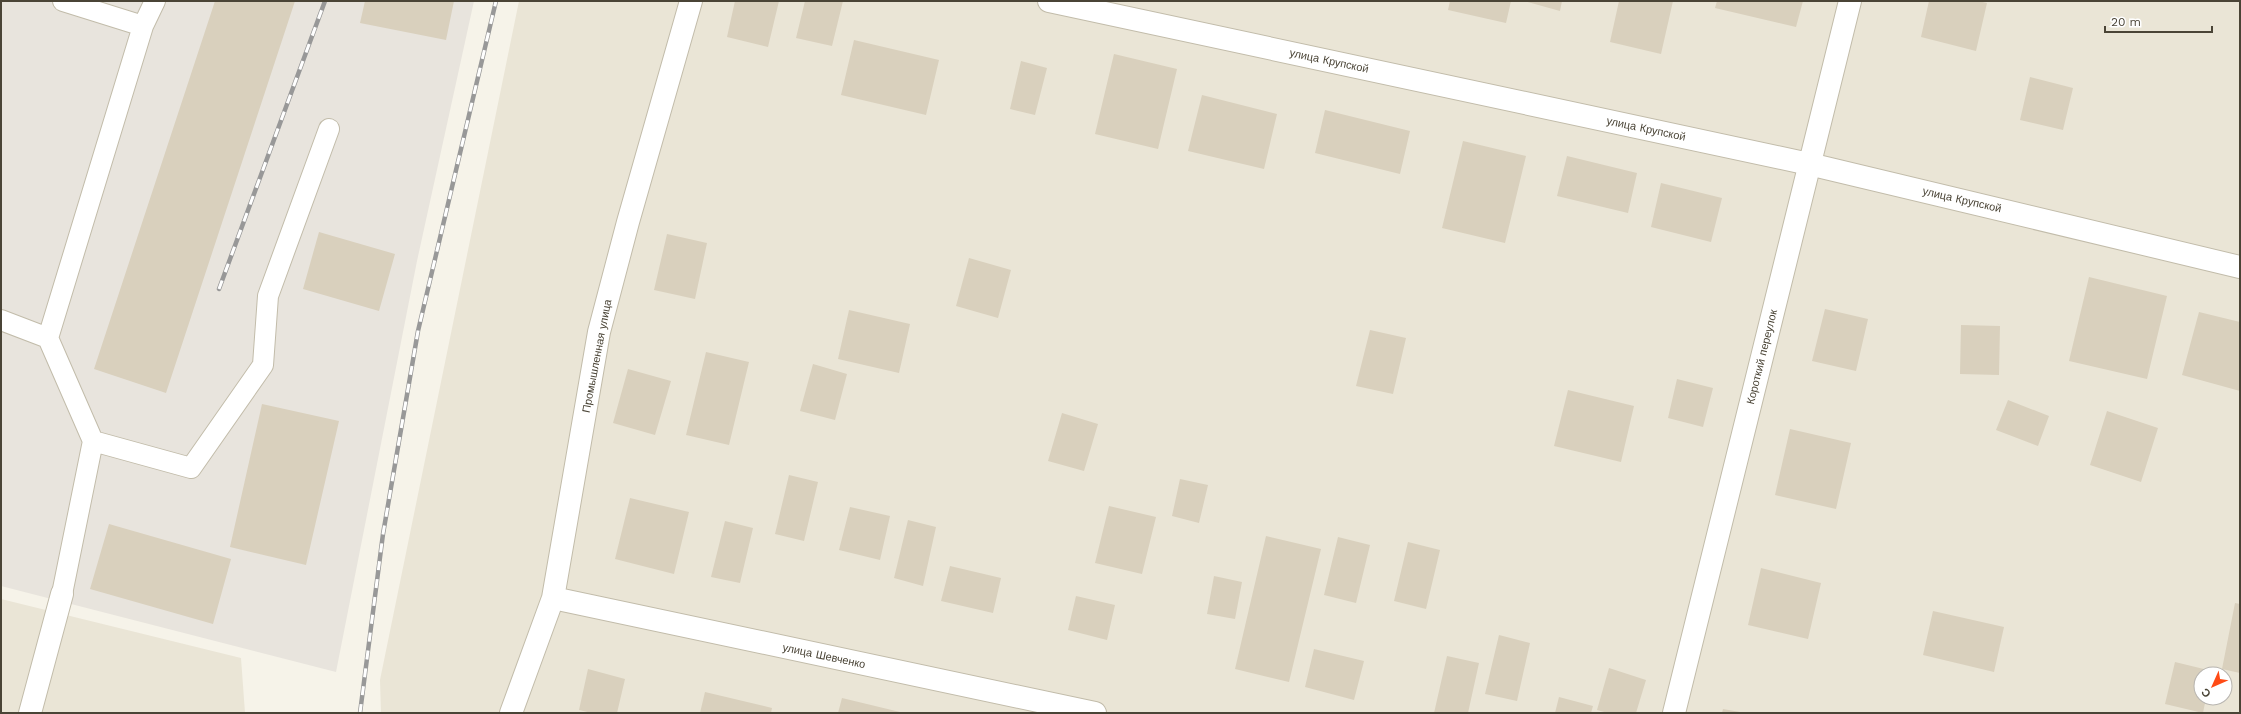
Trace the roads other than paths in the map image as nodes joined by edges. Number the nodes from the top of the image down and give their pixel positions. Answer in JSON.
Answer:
{"nodes":[{"id":1,"x":63,"y":1,"type":"edge"},
{"id":2,"x":155,"y":1,"type":"edge"},
{"id":3,"x":692,"y":1,"type":"edge"},
{"id":4,"x":1049,"y":1,"type":"edge"},
{"id":5,"x":1850,"y":1,"type":"edge"},
{"id":6,"x":143,"y":26,"type":"junction"},
{"id":7,"x":329,"y":129,"type":"dead end"},
{"id":8,"x":1809,"y":164,"type":"junction"},
{"id":9,"x":2240,"y":267,"type":"edge"},
{"id":10,"x":1,"y":320,"type":"edge"},
{"id":11,"x":48,"y":338,"type":"junction"},
{"id":12,"x":93,"y":441,"type":"junction"},
{"id":13,"x":62,"y":594,"type":"joint"},
{"id":14,"x":553,"y":598,"type":"junction"},
{"id":15,"x":30,"y":713,"type":"edge"},
{"id":16,"x":511,"y":713,"type":"edge"},
{"id":17,"x":1095,"y":713,"type":"edge"},
{"id":18,"x":1674,"y":713,"type":"edge"}],
"edges":[{"from":1,"to":6,"type":"lane"},
{"from":2,"to":6,"type":"lane"},
{"from":3,"to":14,"type":"street","name":"Промышленная улица"},
{"from":4,"to":8,"type":"street","name":"улица Крупской"},
{"from":5,"to":8,"type":"street","name":"Короткий переулок"},
{"from":6,"to":11,"type":"lane"},
{"from":7,"to":12,"type":"lane"},
{"from":8,"to":9,"type":"street","name":"улица Крупской"},
{"from":8,"to":18,"type":"street","name":"Короткий переулок"},
{"from":10,"to":11,"type":"lane"},
{"from":11,"to":12,"type":"lane"},
{"from":12,"to":13,"type":"lane"},
{"from":13,"to":15,"type":"street"},
{"from":14,"to":16,"type":"street","name":"Промышленная улица"},
{"from":14,"to":17,"type":"street","name":"улица Шевченко"}]}
